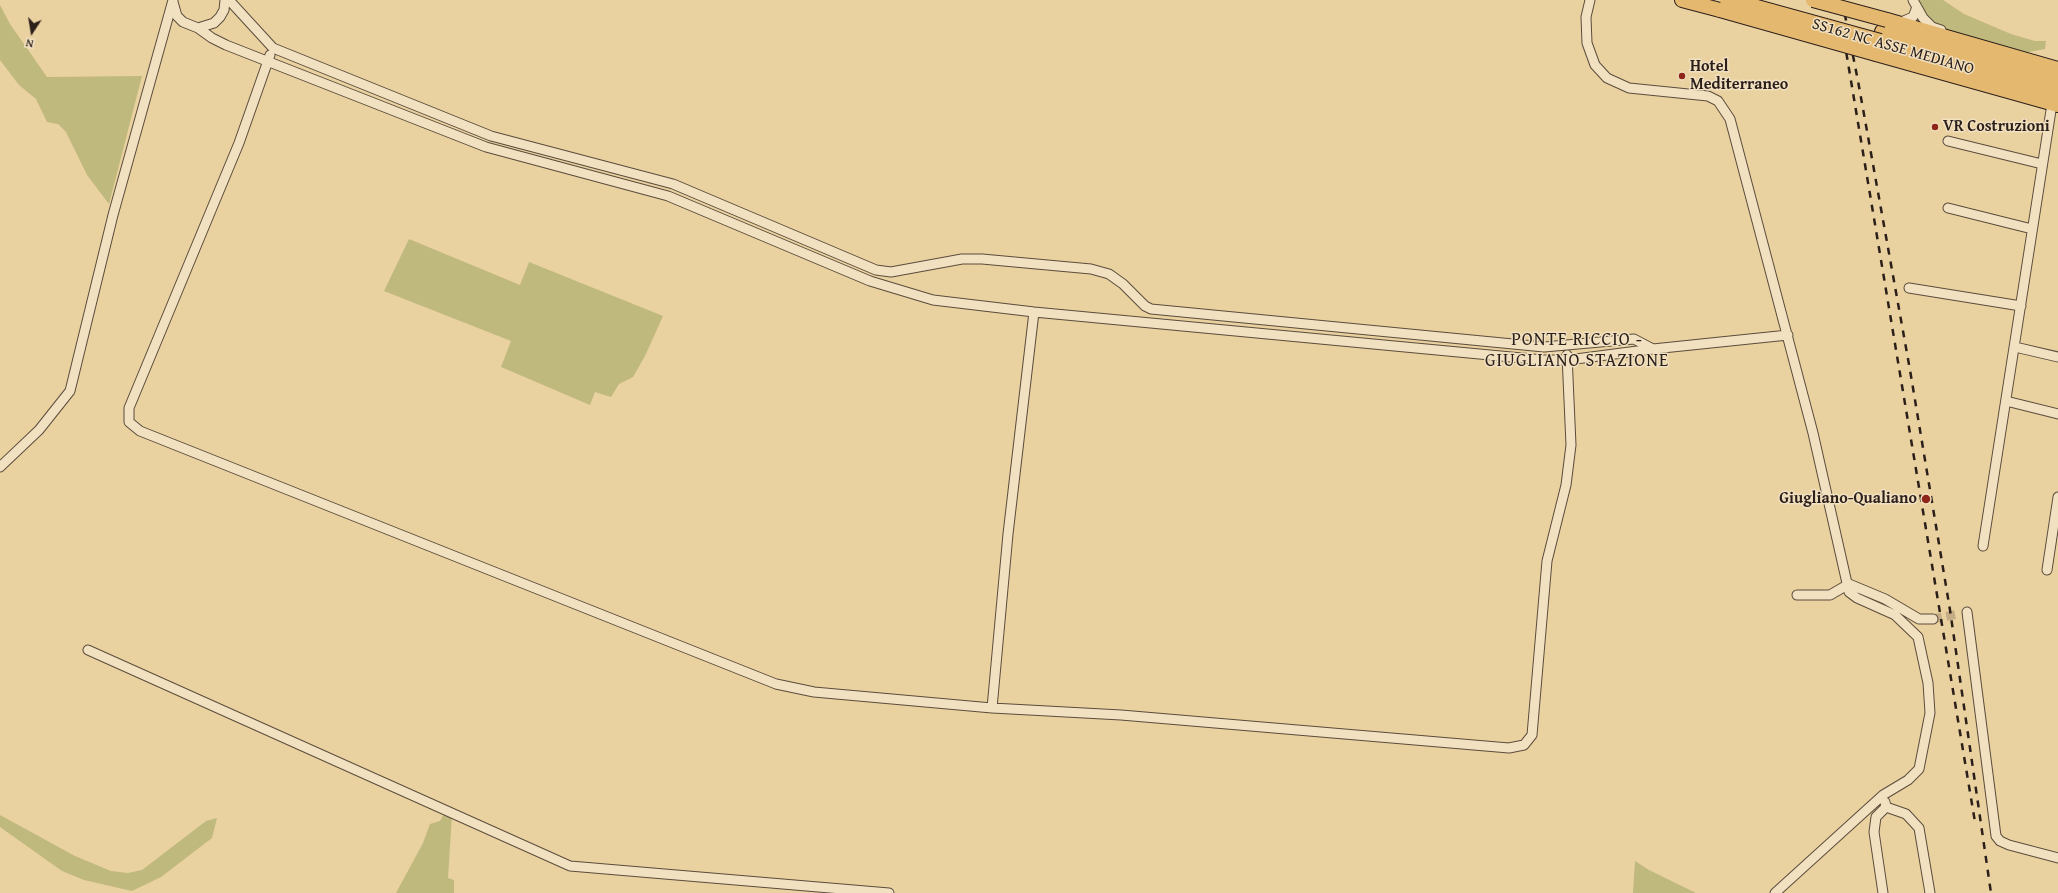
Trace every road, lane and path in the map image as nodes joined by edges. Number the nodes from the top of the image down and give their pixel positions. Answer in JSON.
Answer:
{"nodes":[{"id":1,"x":173,"y":0,"type":"edge"},
{"id":2,"x":225,"y":0,"type":"edge"},
{"id":3,"x":228,"y":0,"type":"edge"},
{"id":4,"x":1590,"y":0,"type":"edge"},
{"id":5,"x":1682,"y":0,"type":"edge"},
{"id":6,"x":1768,"y":0,"type":"edge"},
{"id":7,"x":1813,"y":0,"type":"edge"},
{"id":8,"x":1915,"y":4,"type":"edge"},
{"id":9,"x":1724,"y":5,"type":"edge"},
{"id":10,"x":198,"y":28,"type":"junction"},
{"id":11,"x":1885,"y":34,"type":"junction"},
{"id":12,"x":1968,"y":43,"type":"junction"},
{"id":13,"x":273,"y":48,"type":"junction"},
{"id":14,"x":267,"y":60,"type":"junction"},
{"id":15,"x":2058,"y":69,"type":"edge"},
{"id":16,"x":2058,"y":80,"type":"edge"},
{"id":17,"x":2056,"y":101,"type":"edge"},
{"id":18,"x":1948,"y":141,"type":"dead end"},
{"id":19,"x":2042,"y":164,"type":"junction"},
{"id":20,"x":1948,"y":208,"type":"dead end"},
{"id":21,"x":2032,"y":229,"type":"junction"},
{"id":22,"x":1909,"y":288,"type":"dead end"},
{"id":23,"x":2020,"y":306,"type":"junction"},
{"id":24,"x":1034,"y":312,"type":"junction"},
{"id":25,"x":1788,"y":335,"type":"junction"},
{"id":26,"x":1566,"y":346,"type":"junction"},
{"id":27,"x":2014,"y":347,"type":"junction"},
{"id":28,"x":1653,"y":349,"type":"junction"},
{"id":29,"x":2058,"y":357,"type":"edge"},
{"id":30,"x":1568,"y":360,"type":"junction"},
{"id":31,"x":2006,"y":401,"type":"junction"},
{"id":32,"x":2058,"y":414,"type":"edge"},
{"id":33,"x":0,"y":467,"type":"edge"},
{"id":34,"x":2058,"y":497,"type":"edge"},
{"id":35,"x":1982,"y":546,"type":"dead end"},
{"id":36,"x":2047,"y":570,"type":"dead end"},
{"id":37,"x":1849,"y":584,"type":"junction"},
{"id":38,"x":1797,"y":595,"type":"dead end"},
{"id":39,"x":1968,"y":612,"type":"dead end"},
{"id":40,"x":1932,"y":619,"type":"tunnel mouth"},
{"id":41,"x":88,"y":650,"type":"dead end"},
{"id":42,"x":992,"y":708,"type":"junction"},
{"id":43,"x":1883,"y":795,"type":"junction"},
{"id":44,"x":1886,"y":807,"type":"junction"},
{"id":45,"x":2058,"y":858,"type":"edge"},
{"id":46,"x":890,"y":893,"type":"edge"},
{"id":47,"x":1775,"y":893,"type":"edge"},
{"id":48,"x":1884,"y":893,"type":"edge"},
{"id":49,"x":1930,"y":893,"type":"edge"}],
"edges":[{"from":1,"to":10,"type":"street"},
{"from":1,"to":33,"type":"street"},
{"from":2,"to":10,"type":"street"},
{"from":3,"to":13,"type":"street"},
{"from":4,"to":25,"type":"street"},
{"from":5,"to":9,"type":"main road"},
{"from":6,"to":11,"type":"highway","name":"SS162 NC ASSE MEDIANO"},
{"from":7,"to":11,"type":"main road","bridge":true},
{"from":8,"to":11,"type":"street"},
{"from":8,"to":12,"type":"street"},
{"from":9,"to":11,"type":"highway","name":"SS162 NC ASSE MEDIANO","bridge":true},
{"from":10,"to":14,"type":"street"},
{"from":11,"to":12,"type":"main road"},
{"from":11,"to":16,"type":"highway","name":"SS162 NC ASSE MEDIANO"},
{"from":11,"to":17,"type":"highway","name":"SS162 NC ASSE MEDIANO"},
{"from":12,"to":15,"type":"main road"},
{"from":13,"to":14,"type":"street"},
{"from":13,"to":26,"type":"street"},
{"from":14,"to":24,"type":"street"},
{"from":14,"to":42,"type":"street"},
{"from":17,"to":19,"type":"street"},
{"from":18,"to":19,"type":"street"},
{"from":19,"to":21,"type":"street"},
{"from":20,"to":21,"type":"street"},
{"from":21,"to":23,"type":"street"},
{"from":22,"to":23,"type":"street"},
{"from":23,"to":27,"type":"street"},
{"from":24,"to":30,"type":"street"},
{"from":24,"to":42,"type":"street"},
{"from":25,"to":28,"type":"street"},
{"from":25,"to":37,"type":"street"},
{"from":26,"to":28,"type":"street"},
{"from":26,"to":30,"type":"street"},
{"from":27,"to":29,"type":"street"},
{"from":27,"to":31,"type":"street"},
{"from":28,"to":30,"type":"street"},
{"from":30,"to":42,"type":"street"},
{"from":31,"to":32,"type":"street"},
{"from":31,"to":35,"type":"street"},
{"from":34,"to":36,"type":"street"},
{"from":37,"to":38,"type":"street"},
{"from":37,"to":40,"type":"street"},
{"from":37,"to":43,"type":"street"},
{"from":39,"to":45,"type":"street"},
{"from":41,"to":46,"type":"street"},
{"from":43,"to":44,"type":"street"},
{"from":43,"to":47,"type":"street"},
{"from":44,"to":48,"type":"street"},
{"from":44,"to":49,"type":"street"}]}
